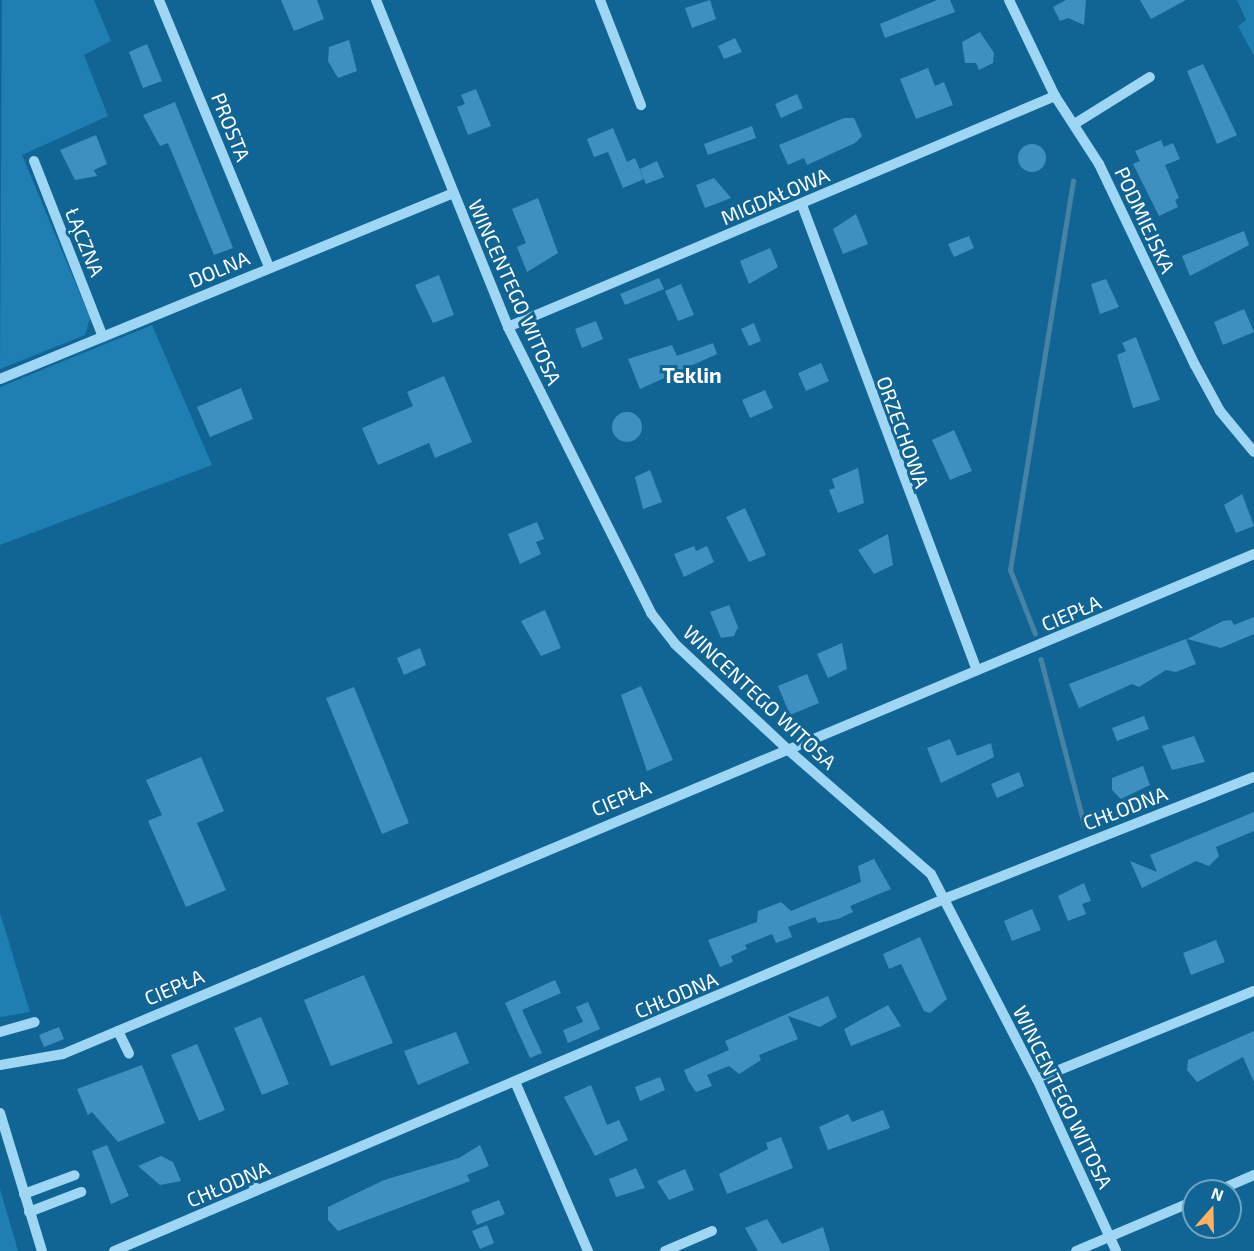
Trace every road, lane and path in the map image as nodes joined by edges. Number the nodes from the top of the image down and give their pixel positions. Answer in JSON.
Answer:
{"nodes":[{"id":1,"x":159,"y":0,"type":"edge"},
{"id":2,"x":376,"y":0,"type":"edge"},
{"id":3,"x":600,"y":0,"type":"edge"},
{"id":4,"x":1009,"y":0,"type":"edge"},
{"id":5,"x":1150,"y":78,"type":"dead end"},
{"id":6,"x":1055,"y":96,"type":"junction"},
{"id":7,"x":641,"y":105,"type":"dead end"},
{"id":8,"x":1076,"y":123,"type":"junction"},
{"id":9,"x":34,"y":161,"type":"dead end"},
{"id":10,"x":452,"y":194,"type":"junction"},
{"id":11,"x":802,"y":205,"type":"junction"},
{"id":12,"x":269,"y":267,"type":"junction"},
{"id":13,"x":508,"y":327,"type":"junction"},
{"id":14,"x":104,"y":337,"type":"junction"},
{"id":15,"x":0,"y":379,"type":"edge"},
{"id":16,"x":1254,"y":452,"type":"edge"},
{"id":17,"x":1254,"y":554,"type":"edge"},
{"id":18,"x":976,"y":670,"type":"junction"},
{"id":19,"x":786,"y":748,"type":"junction"},
{"id":20,"x":1254,"y":777,"type":"edge"},
{"id":21,"x":944,"y":899,"type":"junction"},
{"id":22,"x":1254,"y":991,"type":"edge"},
{"id":23,"x":35,"y":1022,"type":"dead end"},
{"id":24,"x":118,"y":1030,"type":"junction"},
{"id":25,"x":0,"y":1032,"type":"edge"},
{"id":26,"x":129,"y":1054,"type":"dead end"},
{"id":27,"x":0,"y":1065,"type":"edge"},
{"id":28,"x":1037,"y":1079,"type":"junction"},
{"id":29,"x":516,"y":1084,"type":"junction"},
{"id":30,"x":0,"y":1113,"type":"edge"},
{"id":31,"x":75,"y":1175,"type":"dead end"},
{"id":32,"x":250,"y":1176,"type":"dead end"},
{"id":33,"x":256,"y":1191,"type":"junction"},
{"id":34,"x":81,"y":1192,"type":"dead end"},
{"id":35,"x":24,"y":1194,"type":"junction"},
{"id":36,"x":1182,"y":1206,"type":"edge"},
{"id":37,"x":30,"y":1212,"type":"junction"},
{"id":38,"x":712,"y":1231,"type":"dead end"},
{"id":39,"x":1109,"y":1236,"type":"junction"},
{"id":40,"x":42,"y":1251,"type":"edge"},
{"id":41,"x":114,"y":1251,"type":"edge"},
{"id":42,"x":588,"y":1251,"type":"edge"},
{"id":43,"x":665,"y":1251,"type":"edge"},
{"id":44,"x":1076,"y":1251,"type":"edge"},
{"id":45,"x":1116,"y":1251,"type":"edge"}],
"edges":[{"from":1,"to":12,"type":"street","name":"PROSTA"},
{"from":2,"to":10,"type":"street","name":"WINCENTEGO WITOSA"},
{"from":3,"to":7,"type":"street"},
{"from":4,"to":6,"type":"street","name":"PODMIEJSKA"},
{"from":5,"to":8,"type":"street"},
{"from":6,"to":8,"type":"street","name":"PODMIEJSKA"},
{"from":6,"to":11,"type":"street","name":"MIGDAŁOWA"},
{"from":8,"to":16,"type":"street","name":"PODMIEJSKA"},
{"from":9,"to":14,"type":"street","name":"ŁĄCZNA"},
{"from":10,"to":12,"type":"street","name":"DOLNA"},
{"from":10,"to":13,"type":"street","name":"WINCENTEGO WITOSA"},
{"from":11,"to":13,"type":"street","name":"MIGDAŁOWA"},
{"from":11,"to":18,"type":"street","name":"ORZECHOWA"},
{"from":12,"to":14,"type":"street","name":"DOLNA"},
{"from":13,"to":19,"type":"street","name":"WINCENTEGO WITOSA"},
{"from":14,"to":15,"type":"street","name":"DOLNA"},
{"from":17,"to":18,"type":"street","name":"CIEPŁA"},
{"from":18,"to":19,"type":"street","name":"CIEPŁA"},
{"from":19,"to":21,"type":"street","name":"WINCENTEGO WITOSA"},
{"from":19,"to":24,"type":"street","name":"CIEPŁA"},
{"from":20,"to":21,"type":"street","name":"CHŁODNA"},
{"from":21,"to":28,"type":"street","name":"WINCENTEGO WITOSA"},
{"from":21,"to":29,"type":"street","name":"CHŁODNA"},
{"from":22,"to":28,"type":"street"},
{"from":23,"to":25,"type":"street"},
{"from":24,"to":26,"type":"street"},
{"from":24,"to":27,"type":"street","name":"CIEPŁA"},
{"from":28,"to":39,"type":"street","name":"WINCENTEGO WITOSA"},
{"from":29,"to":33,"type":"street","name":"CHŁODNA"},
{"from":29,"to":42,"type":"street"},
{"from":30,"to":35,"type":"street"},
{"from":31,"to":35,"type":"street"},
{"from":32,"to":33,"type":"street"},
{"from":33,"to":41,"type":"street","name":"CHŁODNA"},
{"from":34,"to":37,"type":"street"},
{"from":35,"to":37,"type":"street"},
{"from":36,"to":39,"type":"street"},
{"from":37,"to":40,"type":"street"},
{"from":38,"to":43,"type":"street"},
{"from":39,"to":44,"type":"street"},
{"from":39,"to":45,"type":"street","name":"WINCENTEGO WITOSA"}]}
